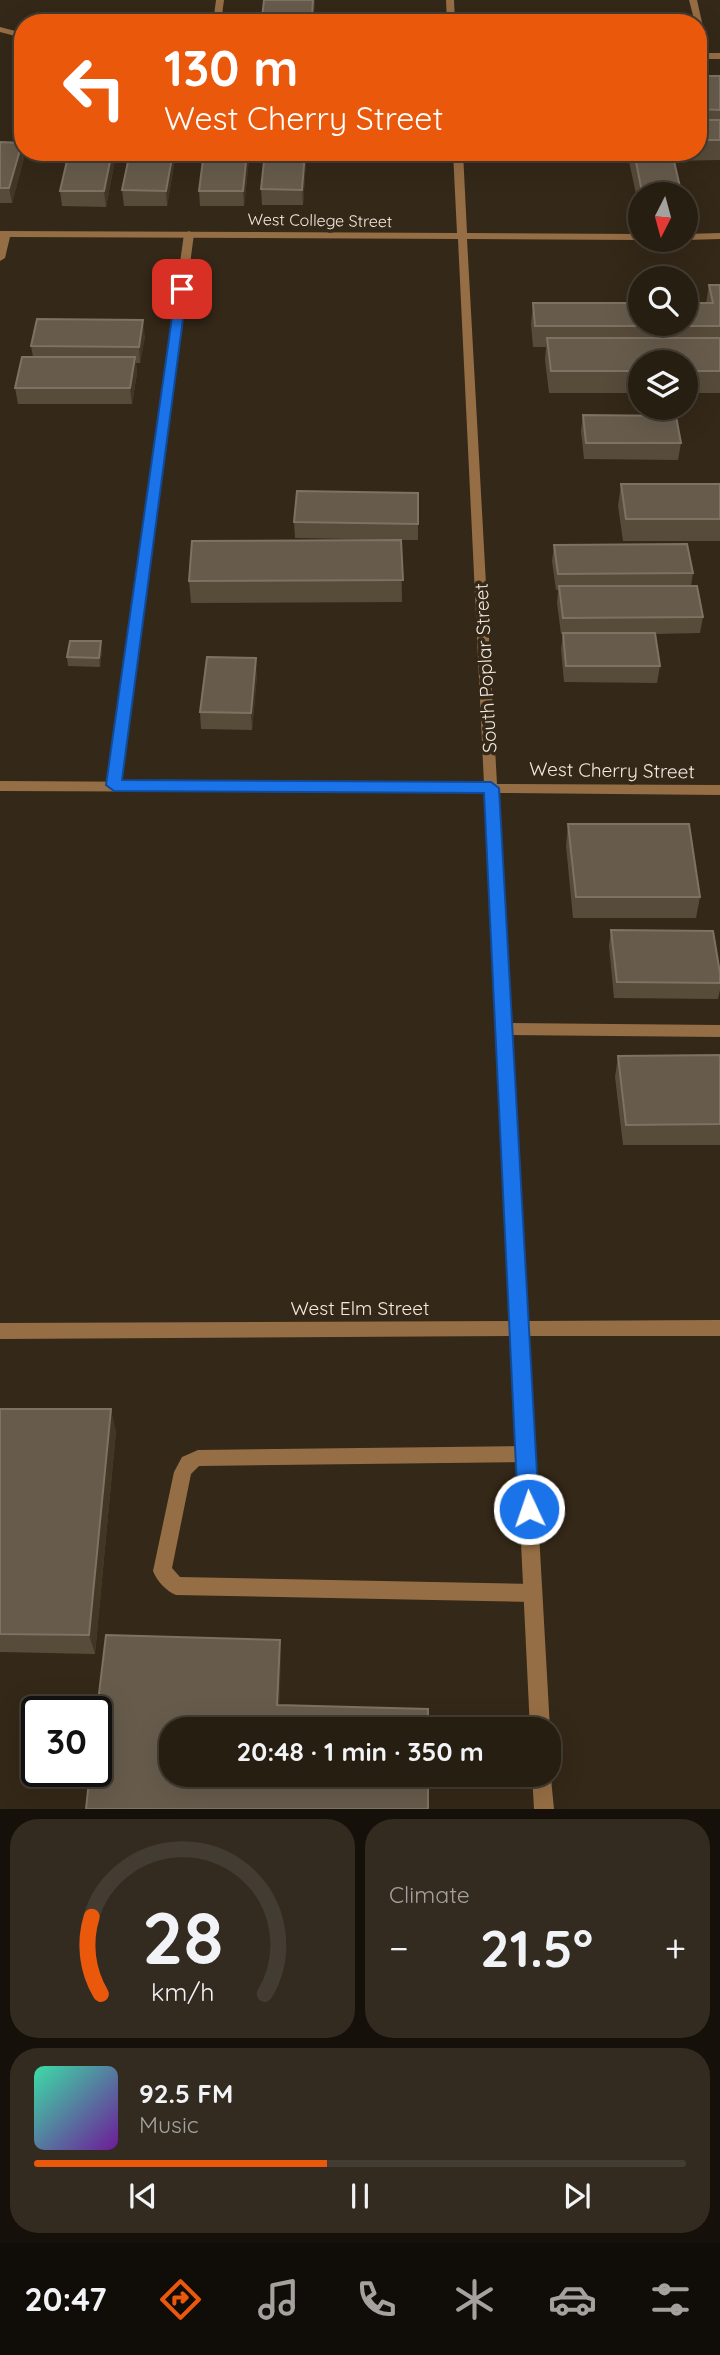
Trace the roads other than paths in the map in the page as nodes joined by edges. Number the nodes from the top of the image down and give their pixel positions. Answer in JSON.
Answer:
{"nodes":[{"id":1,"x":458,"y":161,"type":"edge"},
{"id":2,"x":3,"y":234,"type":"edge"},
{"id":3,"x":189,"y":234,"type":"junction"},
{"id":4,"x":720,"y":236,"type":"edge"},
{"id":5,"x":462,"y":237,"type":"junction"},
{"id":6,"x":628,"y":237,"type":"edge"},
{"id":7,"x":698,"y":237,"type":"edge"},
{"id":8,"x":0,"y":258,"type":"edge"},
{"id":9,"x":114,"y":785,"type":"junction"},
{"id":10,"x":0,"y":786,"type":"edge"},
{"id":11,"x":491,"y":788,"type":"junction"},
{"id":12,"x":720,"y":790,"type":"edge"},
{"id":13,"x":503,"y":1029,"type":"junction"},
{"id":14,"x":720,"y":1031,"type":"edge"},
{"id":15,"x":519,"y":1328,"type":"junction"},
{"id":16,"x":720,"y":1328,"type":"edge"},
{"id":17,"x":0,"y":1331,"type":"edge"},
{"id":18,"x":526,"y":1454,"type":"junction"},
{"id":19,"x":533,"y":1592,"type":"junction"},
{"id":20,"x":539,"y":1717,"type":"edge"},
{"id":21,"x":543,"y":1787,"type":"edge"},
{"id":22,"x":544,"y":1809,"type":"edge"}],
"edges":[{"from":1,"to":5,"type":"street","name":"South Poplar Street"},
{"from":2,"to":3,"type":"street","name":"West College Street"},
{"from":2,"to":8,"type":"street"},
{"from":3,"to":5,"type":"street","name":"West College Street"},
{"from":3,"to":9,"type":"street"},
{"from":4,"to":7,"type":"street"},
{"from":5,"to":6,"type":"street","name":"West College Street"},
{"from":5,"to":11,"type":"street","name":"South Poplar Street"},
{"from":9,"to":10,"type":"street","name":"West Cherry Street"},
{"from":9,"to":11,"type":"street","name":"West Cherry Street"},
{"from":11,"to":12,"type":"street","name":"West Cherry Street"},
{"from":11,"to":13,"type":"street","name":"South Poplar Street"},
{"from":13,"to":14,"type":"street"},
{"from":13,"to":15,"type":"street","name":"South Poplar Street"},
{"from":15,"to":16,"type":"street","name":"West Elm Street"},
{"from":15,"to":17,"type":"street","name":"West Elm Street"},
{"from":15,"to":18,"type":"street","name":"South Poplar Street"},
{"from":18,"to":19,"type":"street","name":"South Poplar Street"},
{"from":18,"to":19,"type":"street"},
{"from":19,"to":20,"type":"street","name":"South Poplar Street"},
{"from":21,"to":22,"type":"street"}]}
